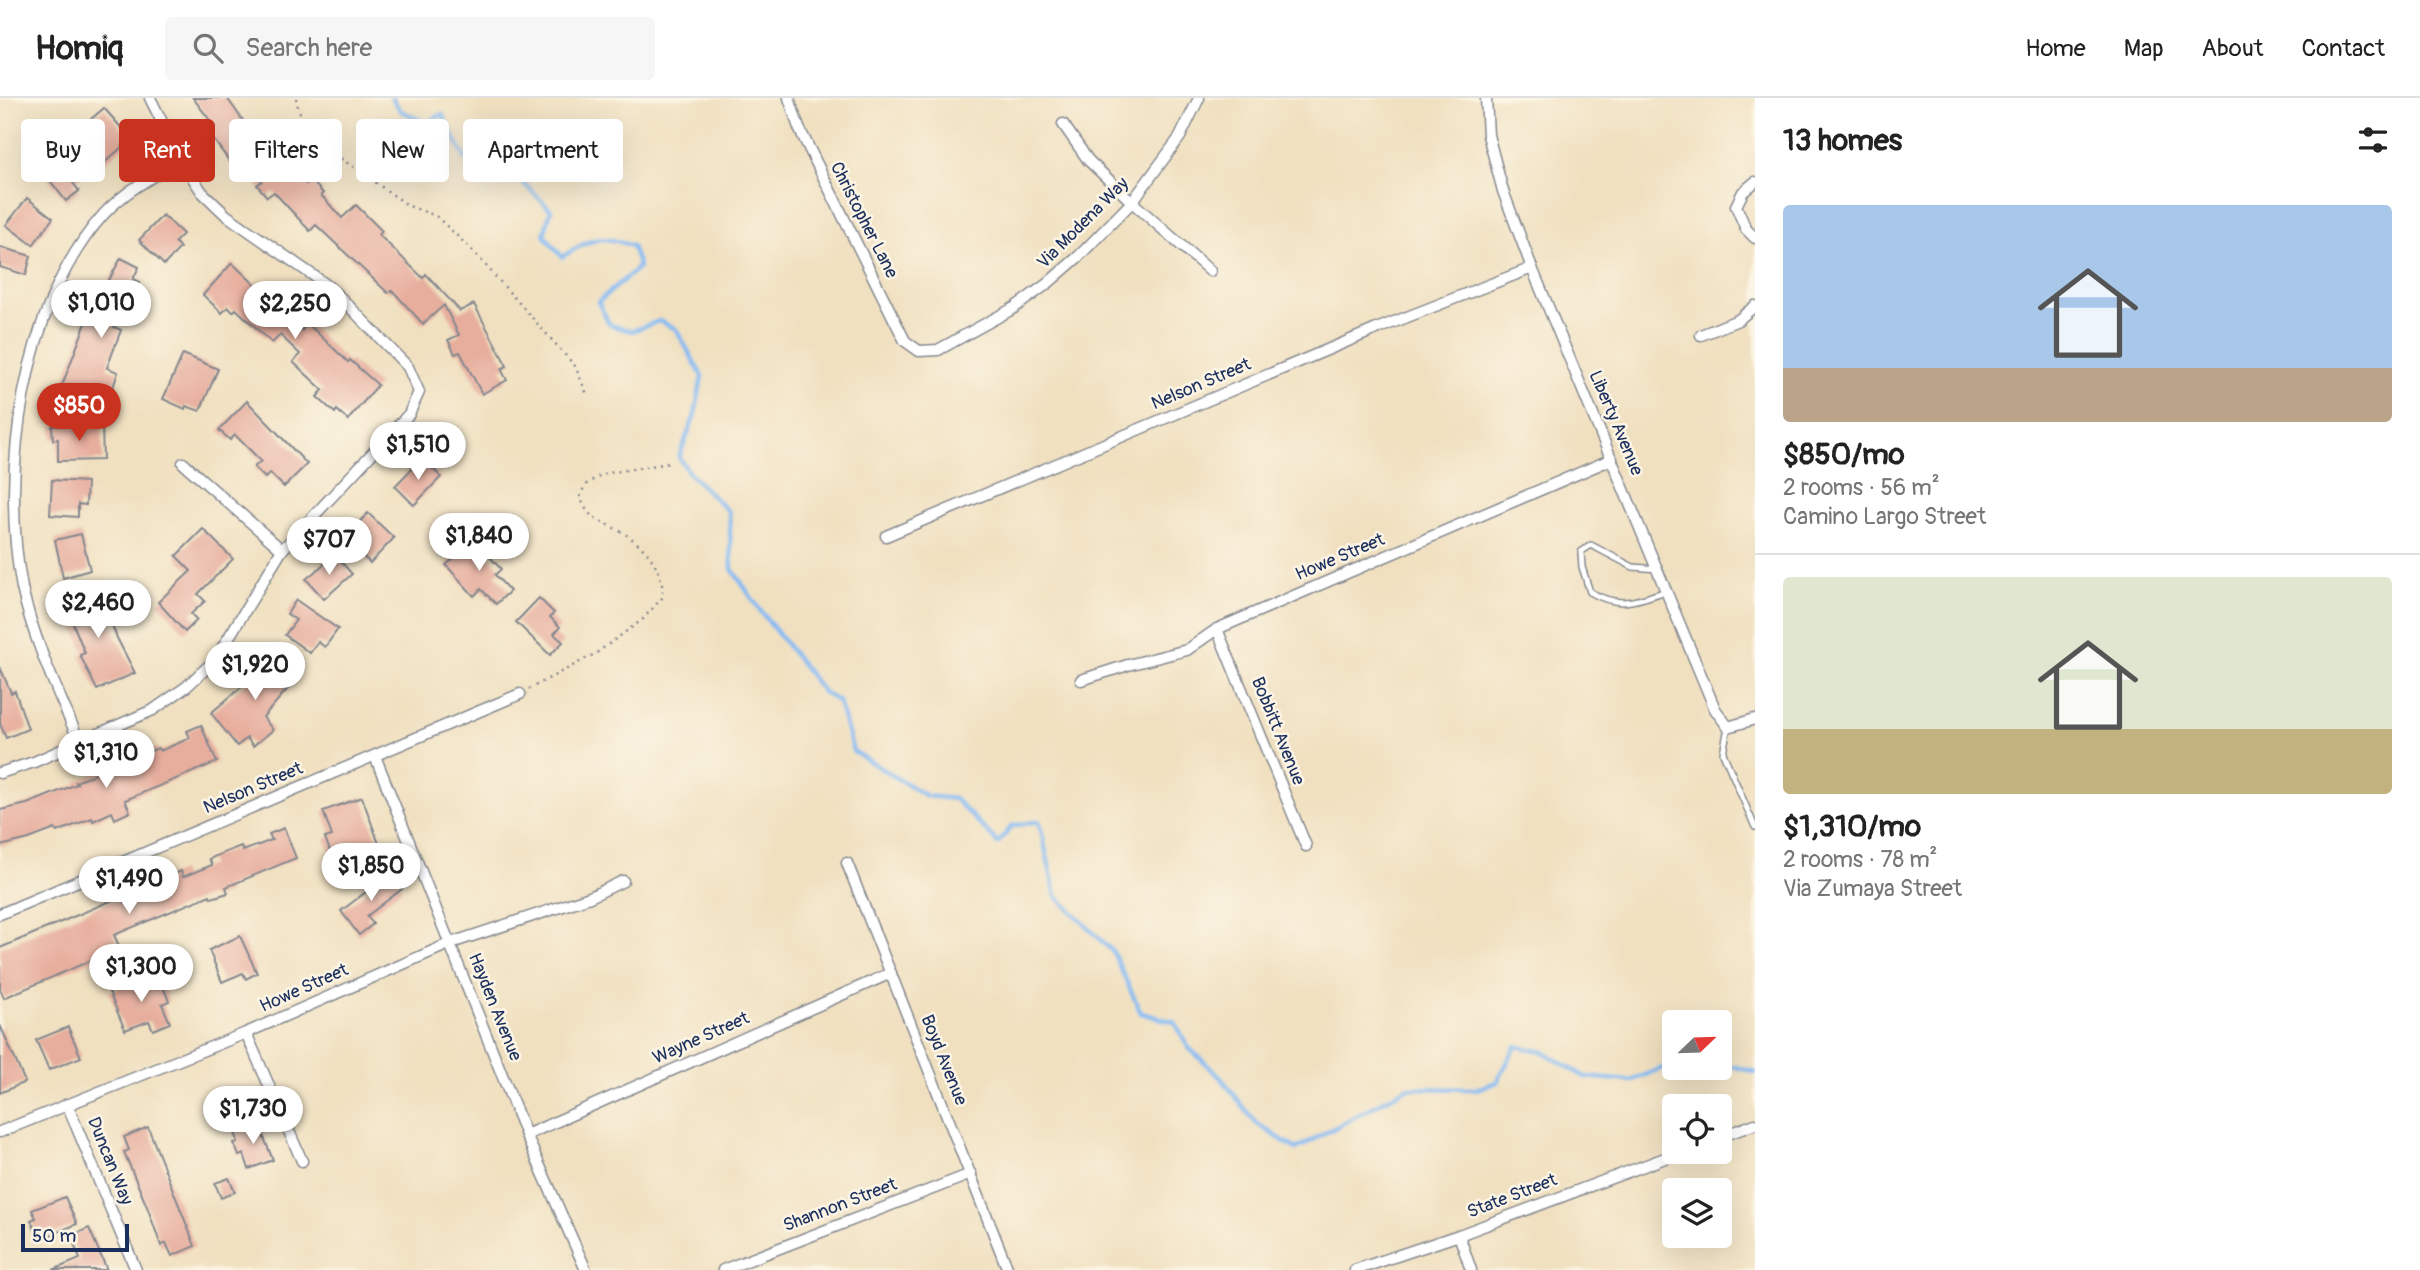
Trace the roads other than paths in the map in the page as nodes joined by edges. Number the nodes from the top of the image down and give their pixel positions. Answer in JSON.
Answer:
{"nodes":[{"id":1,"x":150,"y":98,"type":"edge"},
{"id":2,"x":789,"y":98,"type":"edge"},
{"id":3,"x":1199,"y":98,"type":"edge"},
{"id":4,"x":1486,"y":98,"type":"edge"},
{"id":5,"x":160,"y":119,"type":"edge"},
{"id":6,"x":1063,"y":124,"type":"dead end"},
{"id":7,"x":145,"y":182,"type":"edge"},
{"id":8,"x":195,"y":182,"type":"edge"},
{"id":9,"x":1755,"y":182,"type":"edge"},
{"id":10,"x":1132,"y":202,"type":"junction"},
{"id":11,"x":1755,"y":238,"type":"edge"},
{"id":12,"x":1532,"y":268,"type":"junction"},
{"id":13,"x":1210,"y":271,"type":"dead end"},
{"id":14,"x":1755,"y":306,"type":"edge"},
{"id":15,"x":1701,"y":335,"type":"dead end"},
{"id":16,"x":919,"y":351,"type":"joint"},
{"id":17,"x":1612,"y":459,"type":"junction"},
{"id":18,"x":183,"y":463,"type":"dead end"},
{"id":19,"x":886,"y":536,"type":"dead end"},
{"id":20,"x":282,"y":550,"type":"junction"},
{"id":21,"x":1658,"y":569,"type":"junction"},
{"id":22,"x":1666,"y":591,"type":"junction"},
{"id":23,"x":1217,"y":629,"type":"junction"},
{"id":24,"x":1081,"y":680,"type":"dead end"},
{"id":25,"x":520,"y":694,"type":"road end"},
{"id":26,"x":1755,"y":719,"type":"edge"},
{"id":27,"x":1728,"y":727,"type":"junction"},
{"id":28,"x":79,"y":743,"type":"junction"},
{"id":29,"x":375,"y":756,"type":"junction"},
{"id":30,"x":0,"y":773,"type":"edge"},
{"id":31,"x":1755,"y":827,"type":"edge"},
{"id":32,"x":1306,"y":846,"type":"dead end"},
{"id":33,"x":847,"y":863,"type":"dead end"},
{"id":34,"x":623,"y":881,"type":"dead end"},
{"id":35,"x":0,"y":914,"type":"edge"},
{"id":36,"x":450,"y":943,"type":"junction"},
{"id":37,"x":891,"y":973,"type":"junction"},
{"id":38,"x":246,"y":1033,"type":"junction"},
{"id":39,"x":67,"y":1104,"type":"junction"},
{"id":40,"x":1755,"y":1124,"type":"edge"},
{"id":41,"x":0,"y":1132,"type":"edge"},
{"id":42,"x":1732,"y":1133,"type":"edge"},
{"id":43,"x":526,"y":1135,"type":"junction"},
{"id":44,"x":1662,"y":1159,"type":"edge"},
{"id":45,"x":302,"y":1161,"type":"dead end"},
{"id":46,"x":971,"y":1174,"type":"junction"},
{"id":47,"x":1459,"y":1235,"type":"junction"},
{"id":48,"x":136,"y":1270,"type":"edge"},
{"id":49,"x":586,"y":1270,"type":"edge"},
{"id":50,"x":723,"y":1270,"type":"edge"},
{"id":51,"x":1008,"y":1270,"type":"edge"},
{"id":52,"x":1355,"y":1270,"type":"edge"},
{"id":53,"x":1471,"y":1270,"type":"edge"}],
"edges":[{"from":1,"to":5,"type":"street"},
{"from":2,"to":16,"type":"street","name":"Christopher Lane"},
{"from":3,"to":10,"type":"street","name":"Via Modena Way"},
{"from":4,"to":12,"type":"street","name":"Liberty Avenue"},
{"from":6,"to":10,"type":"street"},
{"from":7,"to":28,"type":"street"},
{"from":8,"to":20,"type":"street"},
{"from":9,"to":11,"type":"street"},
{"from":10,"to":13,"type":"street"},
{"from":10,"to":16,"type":"street","name":"Via Modena Way"},
{"from":12,"to":17,"type":"street","name":"Liberty Avenue"},
{"from":12,"to":19,"type":"street","name":"Nelson Street"},
{"from":14,"to":15,"type":"street"},
{"from":17,"to":21,"type":"street","name":"Liberty Avenue"},
{"from":17,"to":23,"type":"street","name":"Howe Street"},
{"from":18,"to":20,"type":"street"},
{"from":20,"to":28,"type":"street"},
{"from":21,"to":22,"type":"street","name":"Liberty Avenue"},
{"from":21,"to":22,"type":"lane"},
{"from":22,"to":27,"type":"street","name":"Liberty Avenue"},
{"from":23,"to":24,"type":"street","name":"Howe Street"},
{"from":23,"to":32,"type":"street","name":"Bobbitt Avenue"},
{"from":25,"to":29,"type":"street","name":"Nelson Street"},
{"from":26,"to":27,"type":"street"},
{"from":27,"to":31,"type":"lane"},
{"from":28,"to":30,"type":"street"},
{"from":29,"to":35,"type":"street","name":"Nelson Street"},
{"from":29,"to":36,"type":"street","name":"Hayden Avenue"},
{"from":33,"to":37,"type":"street","name":"Boyd Avenue"},
{"from":34,"to":36,"type":"street","name":"Howe Street"},
{"from":36,"to":38,"type":"street","name":"Howe Street"},
{"from":36,"to":43,"type":"street","name":"Hayden Avenue"},
{"from":37,"to":43,"type":"street","name":"Wayne Street"},
{"from":37,"to":46,"type":"street","name":"Boyd Avenue"},
{"from":38,"to":39,"type":"street","name":"Howe Street"},
{"from":38,"to":45,"type":"street"},
{"from":39,"to":41,"type":"street","name":"Howe Street"},
{"from":39,"to":48,"type":"street","name":"Duncan Way"},
{"from":40,"to":42,"type":"street"},
{"from":43,"to":49,"type":"street","name":"Hayden Avenue"},
{"from":44,"to":47,"type":"street","name":"State Street"},
{"from":46,"to":50,"type":"street","name":"Shannon Street"},
{"from":46,"to":51,"type":"street","name":"Boyd Avenue"},
{"from":47,"to":52,"type":"street","name":"State Street"},
{"from":47,"to":53,"type":"street"}]}
